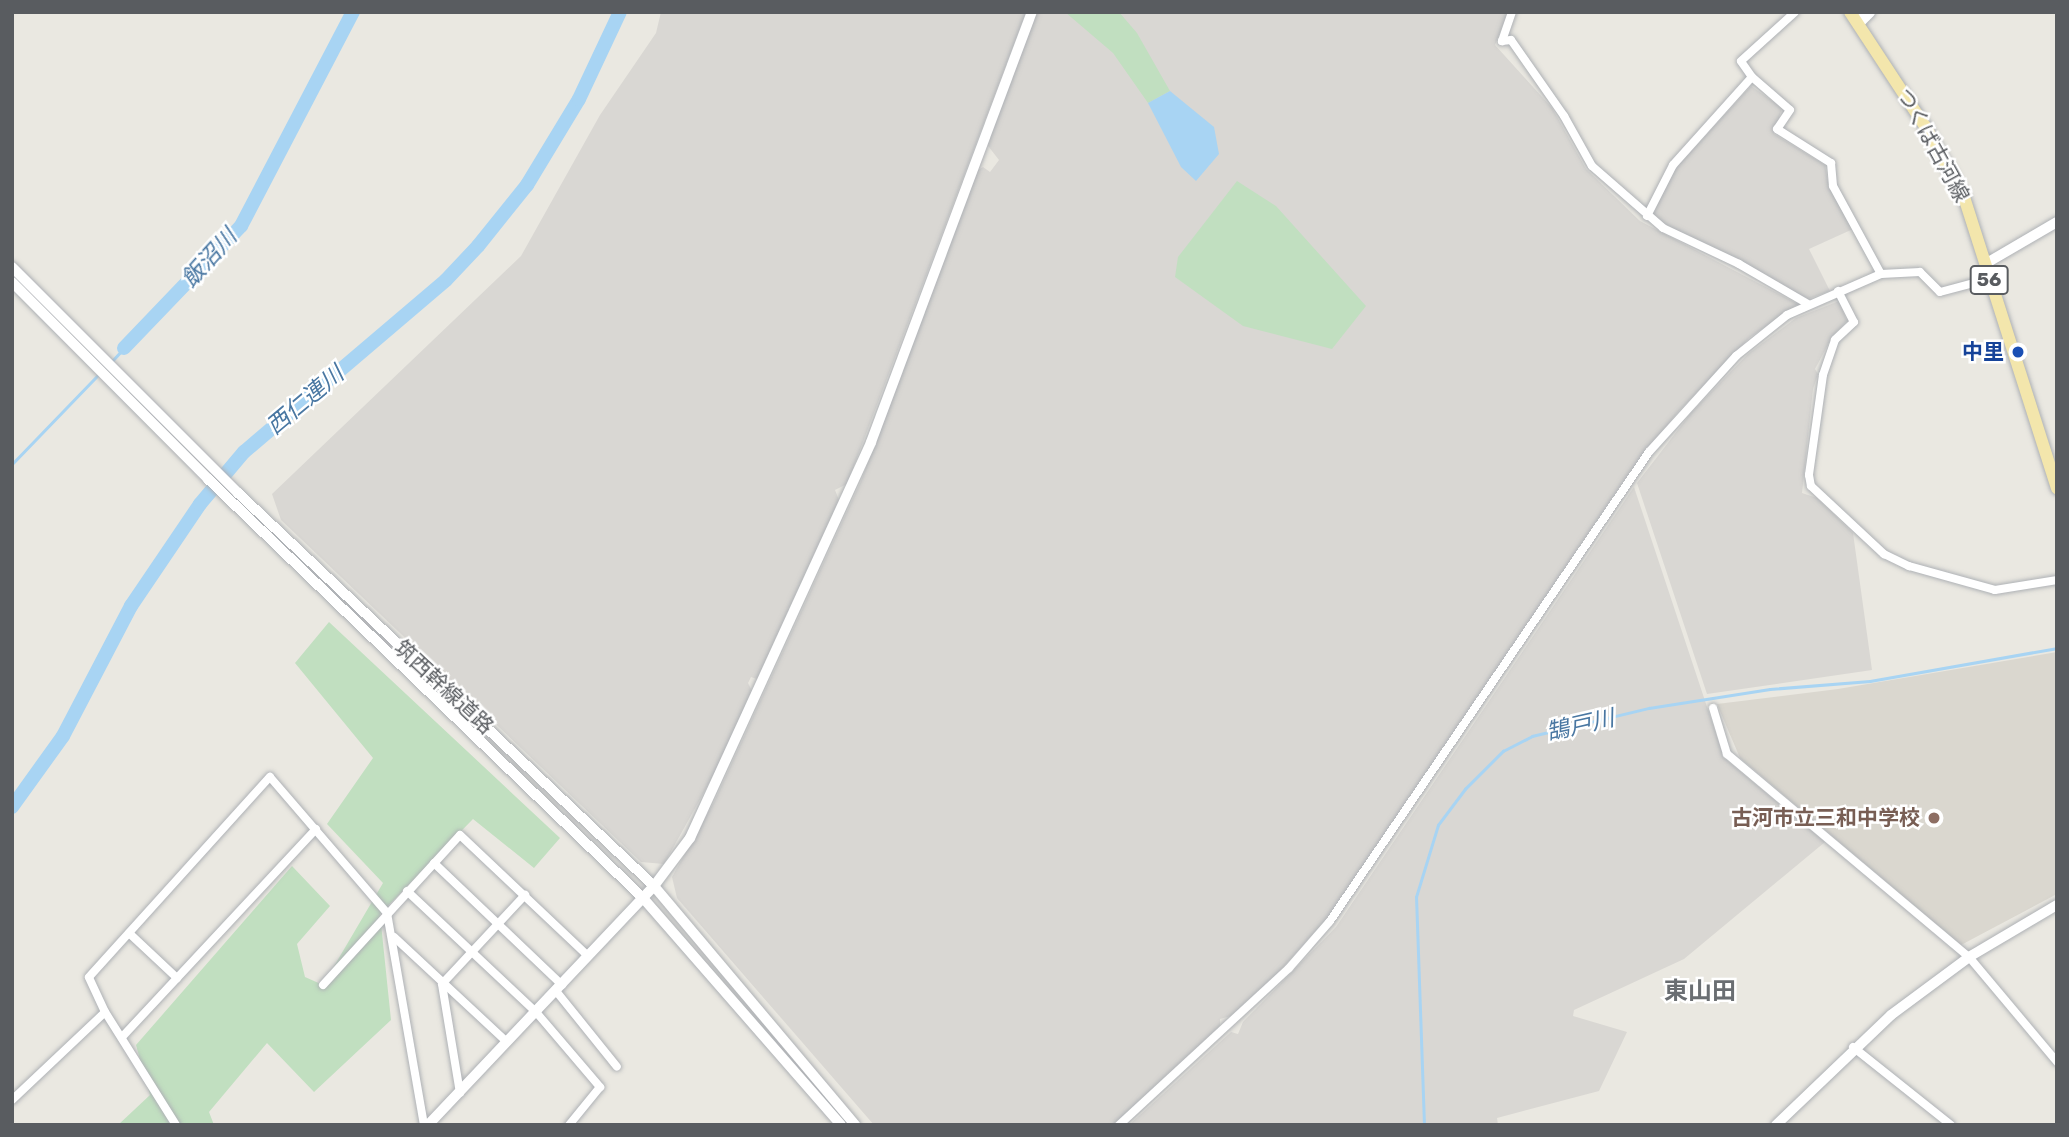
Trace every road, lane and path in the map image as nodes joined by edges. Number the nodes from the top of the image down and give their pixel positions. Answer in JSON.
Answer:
{"nodes":[{"id":1,"x":1032,"y":12,"type":"edge"},
{"id":2,"x":1513,"y":12,"type":"edge"},
{"id":3,"x":1795,"y":12,"type":"edge"},
{"id":4,"x":1869,"y":12,"type":"edge"},
{"id":5,"x":1854,"y":17,"type":"edge"},
{"id":6,"x":1752,"y":77,"type":"junction"},
{"id":7,"x":1647,"y":216,"type":"junction"},
{"id":8,"x":2057,"y":222,"type":"edge"},
{"id":9,"x":1985,"y":264,"type":"junction"},
{"id":10,"x":12,"y":267,"type":"edge"},
{"id":11,"x":1881,"y":274,"type":"junction"},
{"id":12,"x":1989,"y":279,"type":"junction"},
{"id":13,"x":12,"y":282,"type":"edge"},
{"id":14,"x":1838,"y":291,"type":"junction"},
{"id":15,"x":1808,"y":304,"type":"junction"},
{"id":16,"x":95,"y":358,"type":"junction"},
{"id":17,"x":2057,"y":489,"type":"edge"},
{"id":18,"x":234,"y":497,"type":"junction"},
{"id":19,"x":2057,"y":580,"type":"edge"},
{"id":20,"x":1713,"y":708,"type":"dead end"},
{"id":21,"x":316,"y":829,"type":"junction"},
{"id":22,"x":434,"y":863,"type":"junction"},
{"id":23,"x":654,"y":886,"type":"junction"},
{"id":24,"x":407,"y":891,"type":"junction"},
{"id":25,"x":524,"y":895,"type":"junction"},
{"id":26,"x":643,"y":898,"type":"junction"},
{"id":27,"x":2057,"y":905,"type":"edge"},
{"id":28,"x":387,"y":913,"type":"junction"},
{"id":29,"x":497,"y":924,"type":"junction"},
{"id":30,"x":129,"y":933,"type":"junction"},
{"id":31,"x":394,"y":937,"type":"junction"},
{"id":32,"x":469,"y":952,"type":"junction"},
{"id":33,"x":589,"y":956,"type":"junction"},
{"id":34,"x":1969,"y":957,"type":"junction"},
{"id":35,"x":177,"y":978,"type":"junction"},
{"id":36,"x":442,"y":984,"type":"junction"},
{"id":37,"x":323,"y":985,"type":"dead end"},
{"id":38,"x":559,"y":988,"type":"junction"},
{"id":39,"x":105,"y":1012,"type":"junction"},
{"id":40,"x":536,"y":1012,"type":"junction"},
{"id":41,"x":123,"y":1036,"type":"junction"},
{"id":42,"x":507,"y":1042,"type":"junction"},
{"id":43,"x":1853,"y":1047,"type":"junction"},
{"id":44,"x":2057,"y":1062,"type":"edge"},
{"id":45,"x":617,"y":1067,"type":"dead end"},
{"id":46,"x":460,"y":1093,"type":"junction"},
{"id":47,"x":12,"y":1100,"type":"edge"},
{"id":48,"x":176,"y":1125,"type":"edge"},
{"id":49,"x":426,"y":1125,"type":"edge"},
{"id":50,"x":569,"y":1125,"type":"edge"},
{"id":51,"x":841,"y":1125,"type":"edge"},
{"id":52,"x":855,"y":1125,"type":"edge"},
{"id":53,"x":1119,"y":1125,"type":"edge"},
{"id":54,"x":1776,"y":1125,"type":"edge"},
{"id":55,"x":1951,"y":1125,"type":"edge"}],
"edges":[{"from":1,"to":23,"type":"street"},
{"from":2,"to":7,"type":"street"},
{"from":3,"to":6,"type":"street"},
{"from":4,"to":5,"type":"main road"},
{"from":5,"to":9,"type":"main road","name":"つくば古河線","number":"56"},
{"from":6,"to":7,"type":"street"},
{"from":6,"to":11,"type":"street"},
{"from":7,"to":15,"type":"street"},
{"from":8,"to":9,"type":"street"},
{"from":9,"to":12,"type":"main road","name":"つくば古河線","number":"56"},
{"from":10,"to":16,"type":"street","name":"筑西幹線道路"},
{"from":11,"to":12,"type":"street"},
{"from":11,"to":14,"type":"street"},
{"from":12,"to":17,"type":"main road","name":"つくば古河線","number":"56"},
{"from":13,"to":16,"type":"street","name":"筑西幹線道路"},
{"from":14,"to":15,"type":"street"},
{"from":14,"to":19,"type":"street"},
{"from":15,"to":53,"type":"street"},
{"from":16,"to":18,"type":"street","name":"筑西幹線道路"},
{"from":18,"to":23,"type":"street","name":"筑西幹線道路"},
{"from":18,"to":26,"type":"street","name":"筑西幹線道路"},
{"from":20,"to":34,"type":"street"},
{"from":21,"to":28,"type":"street"},
{"from":21,"to":30,"type":"street"},
{"from":21,"to":35,"type":"street"},
{"from":22,"to":24,"type":"street"},
{"from":22,"to":25,"type":"street"},
{"from":22,"to":29,"type":"street"},
{"from":23,"to":26,"type":"street"},
{"from":23,"to":52,"type":"street","name":"筑西幹線道路"},
{"from":24,"to":28,"type":"street"},
{"from":24,"to":32,"type":"street"},
{"from":25,"to":29,"type":"street"},
{"from":25,"to":33,"type":"street"},
{"from":26,"to":33,"type":"street"},
{"from":26,"to":51,"type":"street","name":"筑西幹線道路"},
{"from":27,"to":34,"type":"street"},
{"from":28,"to":31,"type":"street"},
{"from":28,"to":37,"type":"street"},
{"from":29,"to":32,"type":"street"},
{"from":29,"to":38,"type":"street"},
{"from":30,"to":35,"type":"street"},
{"from":30,"to":39,"type":"street"},
{"from":31,"to":36,"type":"street"},
{"from":31,"to":49,"type":"street"},
{"from":32,"to":36,"type":"street"},
{"from":32,"to":40,"type":"street"},
{"from":33,"to":38,"type":"street"},
{"from":34,"to":43,"type":"street"},
{"from":34,"to":44,"type":"street"},
{"from":35,"to":41,"type":"street"},
{"from":36,"to":42,"type":"street"},
{"from":36,"to":46,"type":"street"},
{"from":38,"to":40,"type":"street"},
{"from":38,"to":45,"type":"street"},
{"from":39,"to":41,"type":"street"},
{"from":39,"to":47,"type":"street"},
{"from":40,"to":42,"type":"street"},
{"from":40,"to":50,"type":"street"},
{"from":41,"to":48,"type":"street"},
{"from":42,"to":46,"type":"street"},
{"from":43,"to":54,"type":"street"},
{"from":43,"to":55,"type":"street"},
{"from":46,"to":49,"type":"street"}]}
